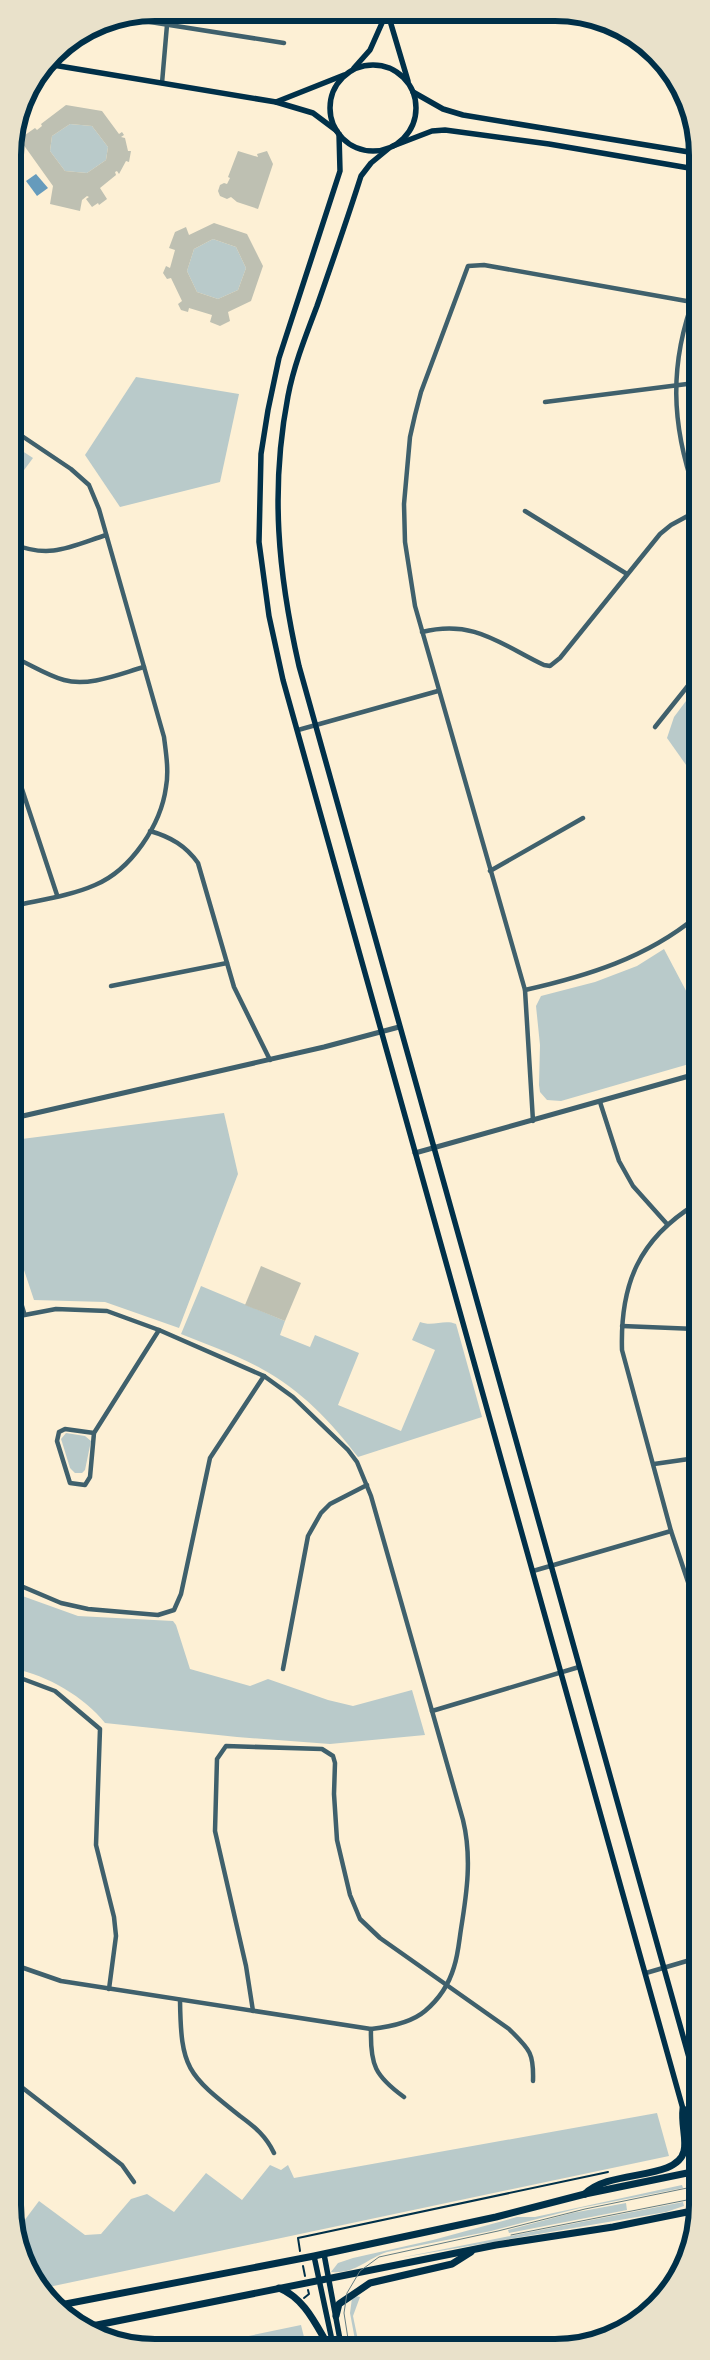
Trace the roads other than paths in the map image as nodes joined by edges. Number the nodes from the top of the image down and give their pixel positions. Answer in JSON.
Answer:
{"nodes":[{"id":1,"x":384,"y":21,"type":"edge"},
{"id":2,"x":389,"y":21,"type":"edge"},
{"id":3,"x":146,"y":22,"type":"edge"},
{"id":4,"x":167,"y":25,"type":"junction"},
{"id":5,"x":284,"y":43,"type":"dead end"},
{"id":6,"x":55,"y":66,"type":"edge"},
{"id":7,"x":348,"y":73,"type":"junction"},
{"id":8,"x":162,"y":83,"type":"junction"},
{"id":9,"x":408,"y":83,"type":"junction"},
{"id":10,"x":413,"y":92,"type":"junction"},
{"id":11,"x":276,"y":102,"type":"junction"},
{"id":12,"x":338,"y":133,"type":"junction"},
{"id":13,"x":390,"y":147,"type":"junction"},
{"id":14,"x":689,"y":153,"type":"edge"},
{"id":15,"x":689,"y":168,"type":"edge"},
{"id":16,"x":689,"y":301,"type":"edge"},
{"id":17,"x":689,"y":313,"type":"edge"},
{"id":18,"x":689,"y":384,"type":"edge"},
{"id":19,"x":675,"y":386,"type":"junction"},
{"id":20,"x":545,"y":402,"type":"dead end"},
{"id":21,"x":22,"y":436,"type":"edge"},
{"id":22,"x":689,"y":469,"type":"edge"},
{"id":23,"x":525,"y":510,"type":"dead end"},
{"id":24,"x":689,"y":515,"type":"edge"},
{"id":25,"x":106,"y":536,"type":"junction"},
{"id":26,"x":22,"y":547,"type":"edge"},
{"id":27,"x":627,"y":574,"type":"junction"},
{"id":28,"x":422,"y":632,"type":"junction"},
{"id":29,"x":22,"y":661,"type":"edge"},
{"id":30,"x":144,"y":667,"type":"junction"},
{"id":31,"x":689,"y":686,"type":"edge"},
{"id":32,"x":438,"y":691,"type":"junction"},
{"id":33,"x":316,"y":725,"type":"junction"},
{"id":34,"x":655,"y":727,"type":"dead end"},
{"id":35,"x":298,"y":730,"type":"junction"},
{"id":36,"x":22,"y":788,"type":"edge"},
{"id":37,"x":583,"y":818,"type":"dead end"},
{"id":38,"x":150,"y":831,"type":"junction"},
{"id":39,"x":490,"y":870,"type":"junction"},
{"id":40,"x":57,"y":895,"type":"junction"},
{"id":41,"x":22,"y":904,"type":"edge"},
{"id":42,"x":689,"y":922,"type":"edge"},
{"id":43,"x":227,"y":963,"type":"junction"},
{"id":44,"x":111,"y":986,"type":"dead end"},
{"id":45,"x":525,"y":990,"type":"junction"},
{"id":46,"x":399,"y":1027,"type":"junction"},
{"id":47,"x":382,"y":1031,"type":"junction"},
{"id":48,"x":270,"y":1060,"type":"junction"},
{"id":49,"x":689,"y":1076,"type":"edge"},
{"id":50,"x":600,"y":1102,"type":"junction"},
{"id":51,"x":22,"y":1116,"type":"edge"},
{"id":52,"x":533,"y":1121,"type":"junction"},
{"id":53,"x":433,"y":1149,"type":"junction"},
{"id":54,"x":416,"y":1153,"type":"junction"},
{"id":55,"x":688,"y":1209,"type":"edge"},
{"id":56,"x":667,"y":1224,"type":"junction"},
{"id":57,"x":21,"y":1304,"type":"edge"},
{"id":58,"x":24,"y":1313,"type":"joint"},
{"id":59,"x":622,"y":1326,"type":"junction"},
{"id":60,"x":688,"y":1329,"type":"edge"},
{"id":61,"x":159,"y":1330,"type":"junction"},
{"id":62,"x":264,"y":1376,"type":"junction"},
{"id":63,"x":94,"y":1432,"type":"junction"},
{"id":64,"x":688,"y":1459,"type":"edge"},
{"id":65,"x":654,"y":1464,"type":"junction"},
{"id":66,"x":367,"y":1485,"type":"junction"},
{"id":67,"x":671,"y":1531,"type":"junction"},
{"id":68,"x":550,"y":1566,"type":"junction"},
{"id":69,"x":533,"y":1571,"type":"junction"},
{"id":70,"x":688,"y":1585,"type":"edge"},
{"id":71,"x":21,"y":1586,"type":"edge"},
{"id":72,"x":579,"y":1667,"type":"junction"},
{"id":73,"x":283,"y":1669,"type":"dead end"},
{"id":74,"x":562,"y":1673,"type":"junction"},
{"id":75,"x":21,"y":1679,"type":"edge"},
{"id":76,"x":432,"y":1711,"type":"junction"},
{"id":77,"x":688,"y":1961,"type":"edge"},
{"id":78,"x":21,"y":1967,"type":"edge"},
{"id":79,"x":664,"y":1968,"type":"junction"},
{"id":80,"x":646,"y":1973,"type":"junction"},
{"id":81,"x":446,"y":1985,"type":"junction"},
{"id":82,"x":109,"y":1989,"type":"junction"},
{"id":83,"x":180,"y":2000,"type":"junction"},
{"id":84,"x":253,"y":2011,"type":"junction"},
{"id":85,"x":371,"y":2030,"type":"junction"},
{"id":86,"x":688,"y":2054,"type":"edge"},
{"id":87,"x":533,"y":2081,"type":"dead end"},
{"id":88,"x":21,"y":2087,"type":"edge"},
{"id":89,"x":404,"y":2097,"type":"dead end"},
{"id":90,"x":682,"y":2109,"type":"junction"},
{"id":91,"x":688,"y":2126,"type":"edge"},
{"id":92,"x":274,"y":2153,"type":"dead end"},
{"id":93,"x":688,"y":2173,"type":"edge"},
{"id":94,"x":134,"y":2182,"type":"dead end"},
{"id":95,"x":585,"y":2194,"type":"junction"},
{"id":96,"x":688,"y":2212,"type":"edge"},
{"id":97,"x":476,"y":2249,"type":"junction"},
{"id":98,"x":324,"y":2254,"type":"junction"},
{"id":99,"x":314,"y":2256,"type":"junction"},
{"id":100,"x":329,"y":2279,"type":"junction"},
{"id":101,"x":319,"y":2281,"type":"junction"},
{"id":102,"x":278,"y":2288,"type":"junction"},
{"id":103,"x":65,"y":2304,"type":"edge"},
{"id":104,"x":336,"y":2316,"type":"junction"},
{"id":105,"x":96,"y":2325,"type":"edge"},
{"id":106,"x":324,"y":2339,"type":"edge"},
{"id":107,"x":332,"y":2339,"type":"edge"},
{"id":108,"x":341,"y":2339,"type":"edge"}],
"edges":[{"from":1,"to":7,"type":"main road"},
{"from":2,"to":9,"type":"main road"},
{"from":3,"to":4,"type":"street"},
{"from":4,"to":5,"type":"street"},
{"from":4,"to":8,"type":"street"},
{"from":6,"to":8,"type":"main road"},
{"from":7,"to":9,"type":"main road"},
{"from":7,"to":11,"type":"main road"},
{"from":7,"to":12,"type":"main road"},
{"from":8,"to":11,"type":"main road"},
{"from":9,"to":10,"type":"main road"},
{"from":10,"to":13,"type":"main road"},
{"from":10,"to":14,"type":"main road"},
{"from":11,"to":12,"type":"main road"},
{"from":12,"to":13,"type":"main road"},
{"from":12,"to":35,"type":"main road"},
{"from":13,"to":15,"type":"main road"},
{"from":13,"to":33,"type":"main road"},
{"from":16,"to":28,"type":"street"},
{"from":17,"to":19,"type":"street"},
{"from":18,"to":19,"type":"street"},
{"from":19,"to":20,"type":"street"},
{"from":19,"to":22,"type":"street"},
{"from":21,"to":25,"type":"street"},
{"from":23,"to":27,"type":"street"},
{"from":24,"to":27,"type":"street"},
{"from":25,"to":26,"type":"street"},
{"from":25,"to":30,"type":"street"},
{"from":27,"to":28,"type":"street"},
{"from":28,"to":32,"type":"street"},
{"from":29,"to":30,"type":"street"},
{"from":30,"to":38,"type":"street"},
{"from":31,"to":34,"type":"street"},
{"from":32,"to":33,"type":"street"},
{"from":32,"to":39,"type":"street"},
{"from":33,"to":35,"type":"street"},
{"from":33,"to":46,"type":"main road"},
{"from":35,"to":47,"type":"main road"},
{"from":36,"to":40,"type":"street"},
{"from":37,"to":39,"type":"street"},
{"from":38,"to":40,"type":"street"},
{"from":38,"to":43,"type":"street"},
{"from":39,"to":45,"type":"street"},
{"from":40,"to":41,"type":"street"},
{"from":42,"to":45,"type":"street"},
{"from":43,"to":44,"type":"street"},
{"from":43,"to":48,"type":"street"},
{"from":45,"to":52,"type":"street"},
{"from":46,"to":47,"type":"street"},
{"from":46,"to":53,"type":"main road"},
{"from":47,"to":48,"type":"street"},
{"from":47,"to":54,"type":"main road"},
{"from":48,"to":51,"type":"street"},
{"from":49,"to":50,"type":"street"},
{"from":50,"to":52,"type":"street"},
{"from":50,"to":56,"type":"street"},
{"from":52,"to":53,"type":"street"},
{"from":53,"to":54,"type":"street"},
{"from":53,"to":68,"type":"main road"},
{"from":54,"to":69,"type":"main road"},
{"from":55,"to":56,"type":"street"},
{"from":56,"to":59,"type":"street"},
{"from":57,"to":58,"type":"street"},
{"from":58,"to":61,"type":"street"},
{"from":59,"to":60,"type":"street"},
{"from":59,"to":65,"type":"street"},
{"from":61,"to":62,"type":"street"},
{"from":61,"to":63,"type":"street"},
{"from":62,"to":66,"type":"street"},
{"from":62,"to":71,"type":"street"},
{"from":63,"to":63,"type":"street"},
{"from":64,"to":65,"type":"street"},
{"from":65,"to":67,"type":"street"},
{"from":66,"to":73,"type":"street"},
{"from":66,"to":76,"type":"street"},
{"from":67,"to":68,"type":"street"},
{"from":67,"to":70,"type":"street"},
{"from":68,"to":69,"type":"street"},
{"from":68,"to":72,"type":"main road"},
{"from":69,"to":74,"type":"main road"},
{"from":72,"to":74,"type":"street"},
{"from":72,"to":79,"type":"main road"},
{"from":74,"to":76,"type":"street"},
{"from":74,"to":80,"type":"main road"},
{"from":75,"to":82,"type":"street"},
{"from":76,"to":81,"type":"street"},
{"from":77,"to":79,"type":"street"},
{"from":78,"to":82,"type":"street"},
{"from":79,"to":80,"type":"street"},
{"from":79,"to":86,"type":"main road"},
{"from":80,"to":90,"type":"main road"},
{"from":81,"to":84,"type":"street"},
{"from":81,"to":85,"type":"street"},
{"from":81,"to":87,"type":"street"},
{"from":82,"to":83,"type":"street"},
{"from":83,"to":84,"type":"street"},
{"from":83,"to":92,"type":"street"},
{"from":84,"to":85,"type":"street"},
{"from":85,"to":89,"type":"street"},
{"from":88,"to":94,"type":"street"},
{"from":90,"to":91,"type":"main road"},
{"from":90,"to":95,"type":"highway"},
{"from":93,"to":95,"type":"highway"},
{"from":95,"to":98,"type":"highway"},
{"from":96,"to":97,"type":"highway"},
{"from":97,"to":100,"type":"highway"},
{"from":97,"to":104,"type":"highway"},
{"from":98,"to":99,"type":"highway"},
{"from":98,"to":100,"type":"main road"},
{"from":99,"to":101,"type":"main road"},
{"from":99,"to":103,"type":"highway"},
{"from":100,"to":101,"type":"highway"},
{"from":100,"to":104,"type":"main road"},
{"from":101,"to":102,"type":"highway"},
{"from":101,"to":107,"type":"main road"},
{"from":102,"to":105,"type":"highway"},
{"from":102,"to":106,"type":"highway"},
{"from":104,"to":108,"type":"main road"}]}
